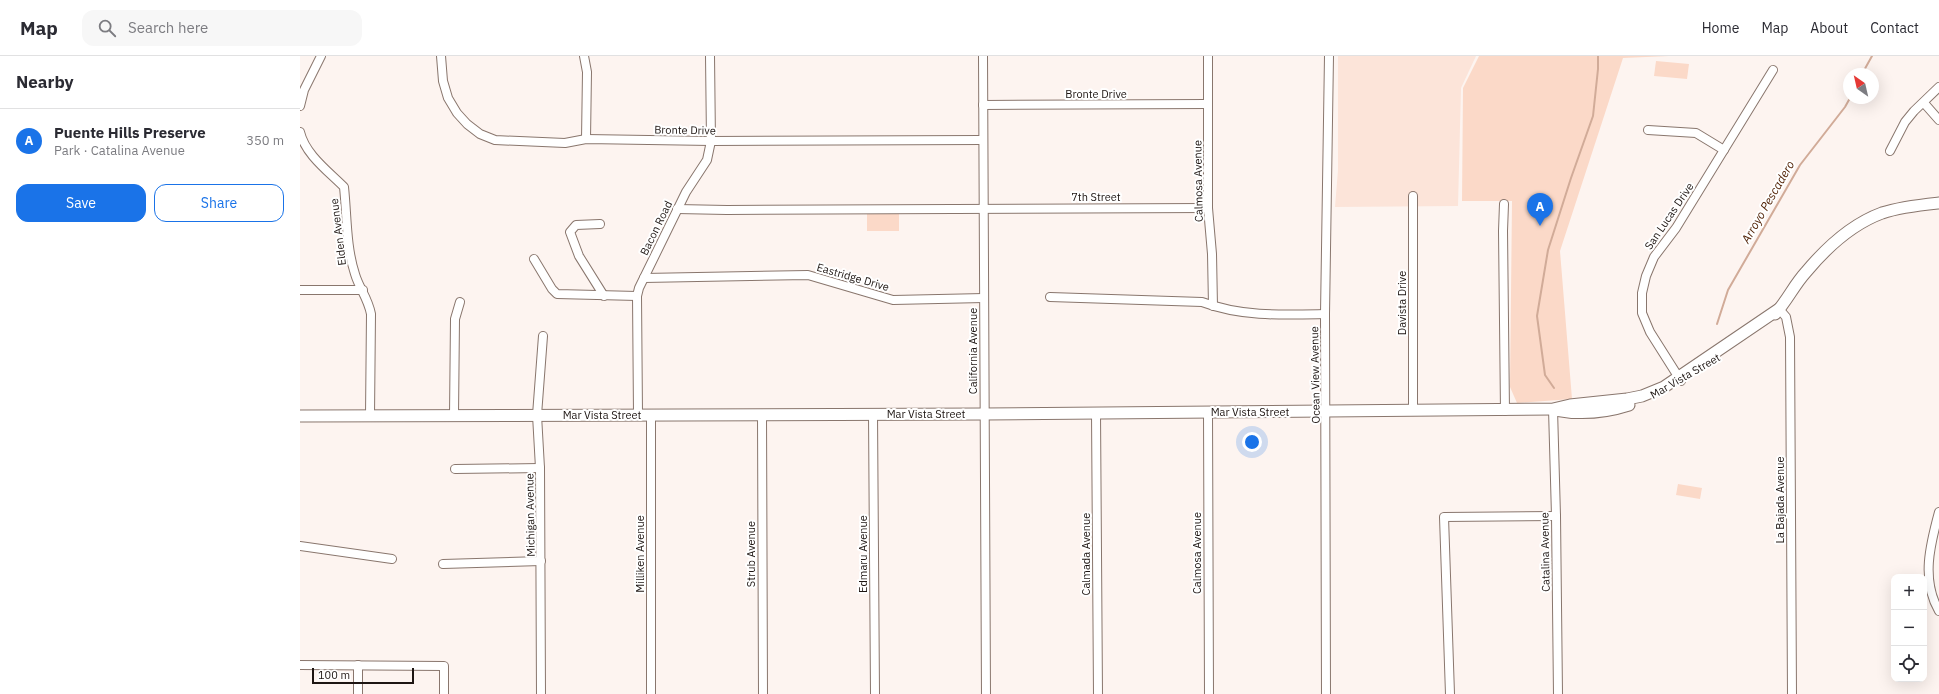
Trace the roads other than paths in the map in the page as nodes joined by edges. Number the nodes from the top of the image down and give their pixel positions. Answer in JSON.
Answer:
{"nodes":[{"id":1,"x":321,"y":56,"type":"edge"},
{"id":2,"x":441,"y":56,"type":"edge"},
{"id":3,"x":584,"y":56,"type":"edge"},
{"id":4,"x":710,"y":56,"type":"edge"},
{"id":5,"x":983,"y":56,"type":"edge"},
{"id":6,"x":1208,"y":56,"type":"edge"},
{"id":7,"x":1329,"y":56,"type":"edge"},
{"id":8,"x":1773,"y":70,"type":"dead end"},
{"id":9,"x":1939,"y":87,"type":"edge"},
{"id":10,"x":1924,"y":103,"type":"junction"},
{"id":11,"x":1208,"y":104,"type":"junction"},
{"id":12,"x":983,"y":105,"type":"junction"},
{"id":13,"x":300,"y":106,"type":"edge"},
{"id":14,"x":1939,"y":120,"type":"edge"},
{"id":15,"x":1648,"y":130,"type":"dead end"},
{"id":16,"x":300,"y":132,"type":"edge"},
{"id":17,"x":586,"y":139,"type":"junction"},
{"id":18,"x":983,"y":140,"type":"junction"},
{"id":19,"x":711,"y":141,"type":"junction"},
{"id":20,"x":1724,"y":150,"type":"junction"},
{"id":21,"x":1890,"y":151,"type":"dead end"},
{"id":22,"x":1413,"y":196,"type":"dead end"},
{"id":23,"x":1939,"y":203,"type":"edge"},
{"id":24,"x":1504,"y":204,"type":"dead end"},
{"id":25,"x":983,"y":208,"type":"junction"},
{"id":26,"x":1208,"y":208,"type":"junction"},
{"id":27,"x":678,"y":209,"type":"junction"},
{"id":28,"x":600,"y":224,"type":"dead end"},
{"id":29,"x":534,"y":259,"type":"dead end"},
{"id":30,"x":644,"y":278,"type":"junction"},
{"id":31,"x":300,"y":290,"type":"edge"},
{"id":32,"x":363,"y":290,"type":"junction"},
{"id":33,"x":604,"y":296,"type":"junction"},
{"id":34,"x":638,"y":296,"type":"junction"},
{"id":35,"x":1050,"y":297,"type":"dead end"},
{"id":36,"x":984,"y":298,"type":"junction"},
{"id":37,"x":460,"y":302,"type":"dead end"},
{"id":38,"x":1213,"y":306,"type":"junction"},
{"id":39,"x":1779,"y":309,"type":"junction"},
{"id":40,"x":1325,"y":314,"type":"junction"},
{"id":41,"x":543,"y":336,"type":"dead end"},
{"id":42,"x":1680,"y":379,"type":"junction"},
{"id":43,"x":1553,"y":409,"type":"junction"},
{"id":44,"x":1413,"y":411,"type":"junction"},
{"id":45,"x":1505,"y":411,"type":"junction"},
{"id":46,"x":1326,"y":412,"type":"junction"},
{"id":47,"x":1096,"y":413,"type":"junction"},
{"id":48,"x":1208,"y":413,"type":"junction"},
{"id":49,"x":638,"y":414,"type":"junction"},
{"id":50,"x":874,"y":414,"type":"junction"},
{"id":51,"x":984,"y":414,"type":"junction"},
{"id":52,"x":370,"y":415,"type":"junction"},
{"id":53,"x":454,"y":415,"type":"junction"},
{"id":54,"x":538,"y":415,"type":"junction"},
{"id":55,"x":651,"y":415,"type":"junction"},
{"id":56,"x":762,"y":415,"type":"junction"},
{"id":57,"x":300,"y":416,"type":"edge"},
{"id":58,"x":455,"y":468,"type":"dead end"},
{"id":59,"x":540,"y":468,"type":"junction"},
{"id":60,"x":1939,"y":512,"type":"edge"},
{"id":61,"x":1556,"y":516,"type":"junction"},
{"id":62,"x":300,"y":546,"type":"edge"},
{"id":63,"x":392,"y":560,"type":"dead end"},
{"id":64,"x":541,"y":561,"type":"junction"},
{"id":65,"x":443,"y":564,"type":"dead end"},
{"id":66,"x":1939,"y":611,"type":"edge"},
{"id":67,"x":300,"y":665,"type":"edge"},
{"id":68,"x":358,"y":665,"type":"junction"},
{"id":69,"x":358,"y":694,"type":"edge"},
{"id":70,"x":444,"y":694,"type":"edge"},
{"id":71,"x":541,"y":694,"type":"edge"},
{"id":72,"x":651,"y":694,"type":"edge"},
{"id":73,"x":763,"y":694,"type":"edge"},
{"id":74,"x":875,"y":694,"type":"edge"},
{"id":75,"x":986,"y":694,"type":"edge"},
{"id":76,"x":1098,"y":694,"type":"edge"},
{"id":77,"x":1209,"y":694,"type":"edge"},
{"id":78,"x":1326,"y":694,"type":"edge"},
{"id":79,"x":1450,"y":694,"type":"edge"},
{"id":80,"x":1558,"y":694,"type":"edge"},
{"id":81,"x":1792,"y":694,"type":"edge"}],
"edges":[{"from":1,"to":13,"type":"street"},
{"from":2,"to":17,"type":"street","name":"Bronte Drive"},
{"from":3,"to":17,"type":"street"},
{"from":4,"to":19,"type":"street","name":"Bacon Road"},
{"from":5,"to":12,"type":"street","name":"California Avenue"},
{"from":6,"to":11,"type":"street","name":"Calmosa Avenue"},
{"from":7,"to":40,"type":"street","name":"Ocean View Avenue"},
{"from":8,"to":20,"type":"street","name":"San Lucas Drive"},
{"from":9,"to":10,"type":"street"},
{"from":10,"to":14,"type":"street"},
{"from":10,"to":21,"type":"street"},
{"from":11,"to":12,"type":"street","name":"Bronte Drive"},
{"from":11,"to":26,"type":"street","name":"Calmosa Avenue"},
{"from":12,"to":18,"type":"street","name":"California Avenue"},
{"from":15,"to":20,"type":"street"},
{"from":16,"to":32,"type":"street","name":"Elden Avenue"},
{"from":17,"to":19,"type":"street","name":"Bronte Drive"},
{"from":18,"to":19,"type":"street","name":"Bronte Drive"},
{"from":18,"to":25,"type":"street","name":"California Avenue"},
{"from":19,"to":27,"type":"street","name":"Bacon Road"},
{"from":20,"to":42,"type":"street","name":"San Lucas Drive"},
{"from":22,"to":44,"type":"street","name":"Davista Drive"},
{"from":23,"to":39,"type":"street","name":"Mar Vista Street"},
{"from":24,"to":45,"type":"street"},
{"from":25,"to":26,"type":"street","name":"7th Street"},
{"from":25,"to":27,"type":"street","name":"7th Street"},
{"from":25,"to":36,"type":"street","name":"California Avenue"},
{"from":26,"to":38,"type":"street","name":"Calmosa Avenue"},
{"from":27,"to":30,"type":"street","name":"Bacon Road"},
{"from":28,"to":33,"type":"street"},
{"from":29,"to":33,"type":"street"},
{"from":30,"to":34,"type":"street","name":"Bacon Road"},
{"from":30,"to":36,"type":"street","name":"Eastridge Drive"},
{"from":31,"to":32,"type":"street"},
{"from":32,"to":52,"type":"street","name":"Elden Avenue"},
{"from":33,"to":34,"type":"street"},
{"from":34,"to":49,"type":"street","name":"Bacon Road"},
{"from":35,"to":38,"type":"street"},
{"from":36,"to":51,"type":"street","name":"California Avenue"},
{"from":37,"to":53,"type":"street"},
{"from":38,"to":40,"type":"street"},
{"from":39,"to":42,"type":"street","name":"Mar Vista Street"},
{"from":39,"to":81,"type":"street","name":"La Bajada Avenue"},
{"from":40,"to":46,"type":"street","name":"Ocean View Avenue"},
{"from":41,"to":54,"type":"street","name":"Michigan Avenue"},
{"from":42,"to":43,"type":"street","name":"Mar Vista Street"},
{"from":43,"to":45,"type":"street","name":"Mar Vista Street"},
{"from":43,"to":61,"type":"street","name":"Catalina Avenue"},
{"from":44,"to":45,"type":"street","name":"Mar Vista Street"},
{"from":44,"to":46,"type":"street","name":"Mar Vista Street"},
{"from":46,"to":48,"type":"street","name":"Mar Vista Street"},
{"from":46,"to":78,"type":"street","name":"Ocean View Avenue"},
{"from":47,"to":48,"type":"street","name":"Mar Vista Street"},
{"from":47,"to":51,"type":"street","name":"Mar Vista Street"},
{"from":47,"to":76,"type":"street","name":"Calmada Avenue"},
{"from":48,"to":77,"type":"street","name":"Calmosa Avenue"},
{"from":49,"to":54,"type":"street","name":"Mar Vista Street"},
{"from":49,"to":55,"type":"street","name":"Mar Vista Street"},
{"from":50,"to":51,"type":"street","name":"Mar Vista Street"},
{"from":50,"to":56,"type":"street","name":"Mar Vista Street"},
{"from":50,"to":74,"type":"street","name":"Edmaru Avenue"},
{"from":51,"to":75,"type":"street","name":"California Avenue"},
{"from":52,"to":53,"type":"street","name":"Mar Vista Street"},
{"from":52,"to":57,"type":"street","name":"Mar Vista Street"},
{"from":53,"to":54,"type":"street","name":"Mar Vista Street"},
{"from":54,"to":59,"type":"street","name":"Michigan Avenue"},
{"from":55,"to":56,"type":"street","name":"Mar Vista Street"},
{"from":55,"to":72,"type":"street","name":"Milliken Avenue"},
{"from":56,"to":73,"type":"street","name":"Strub Avenue"},
{"from":58,"to":59,"type":"street"},
{"from":59,"to":64,"type":"street","name":"Michigan Avenue"},
{"from":60,"to":66,"type":"street"},
{"from":61,"to":79,"type":"street"},
{"from":61,"to":80,"type":"street","name":"Catalina Avenue"},
{"from":62,"to":63,"type":"street"},
{"from":64,"to":65,"type":"street"},
{"from":64,"to":71,"type":"street","name":"Michigan Avenue"},
{"from":67,"to":68,"type":"street"},
{"from":68,"to":69,"type":"street"},
{"from":68,"to":70,"type":"street"}]}
